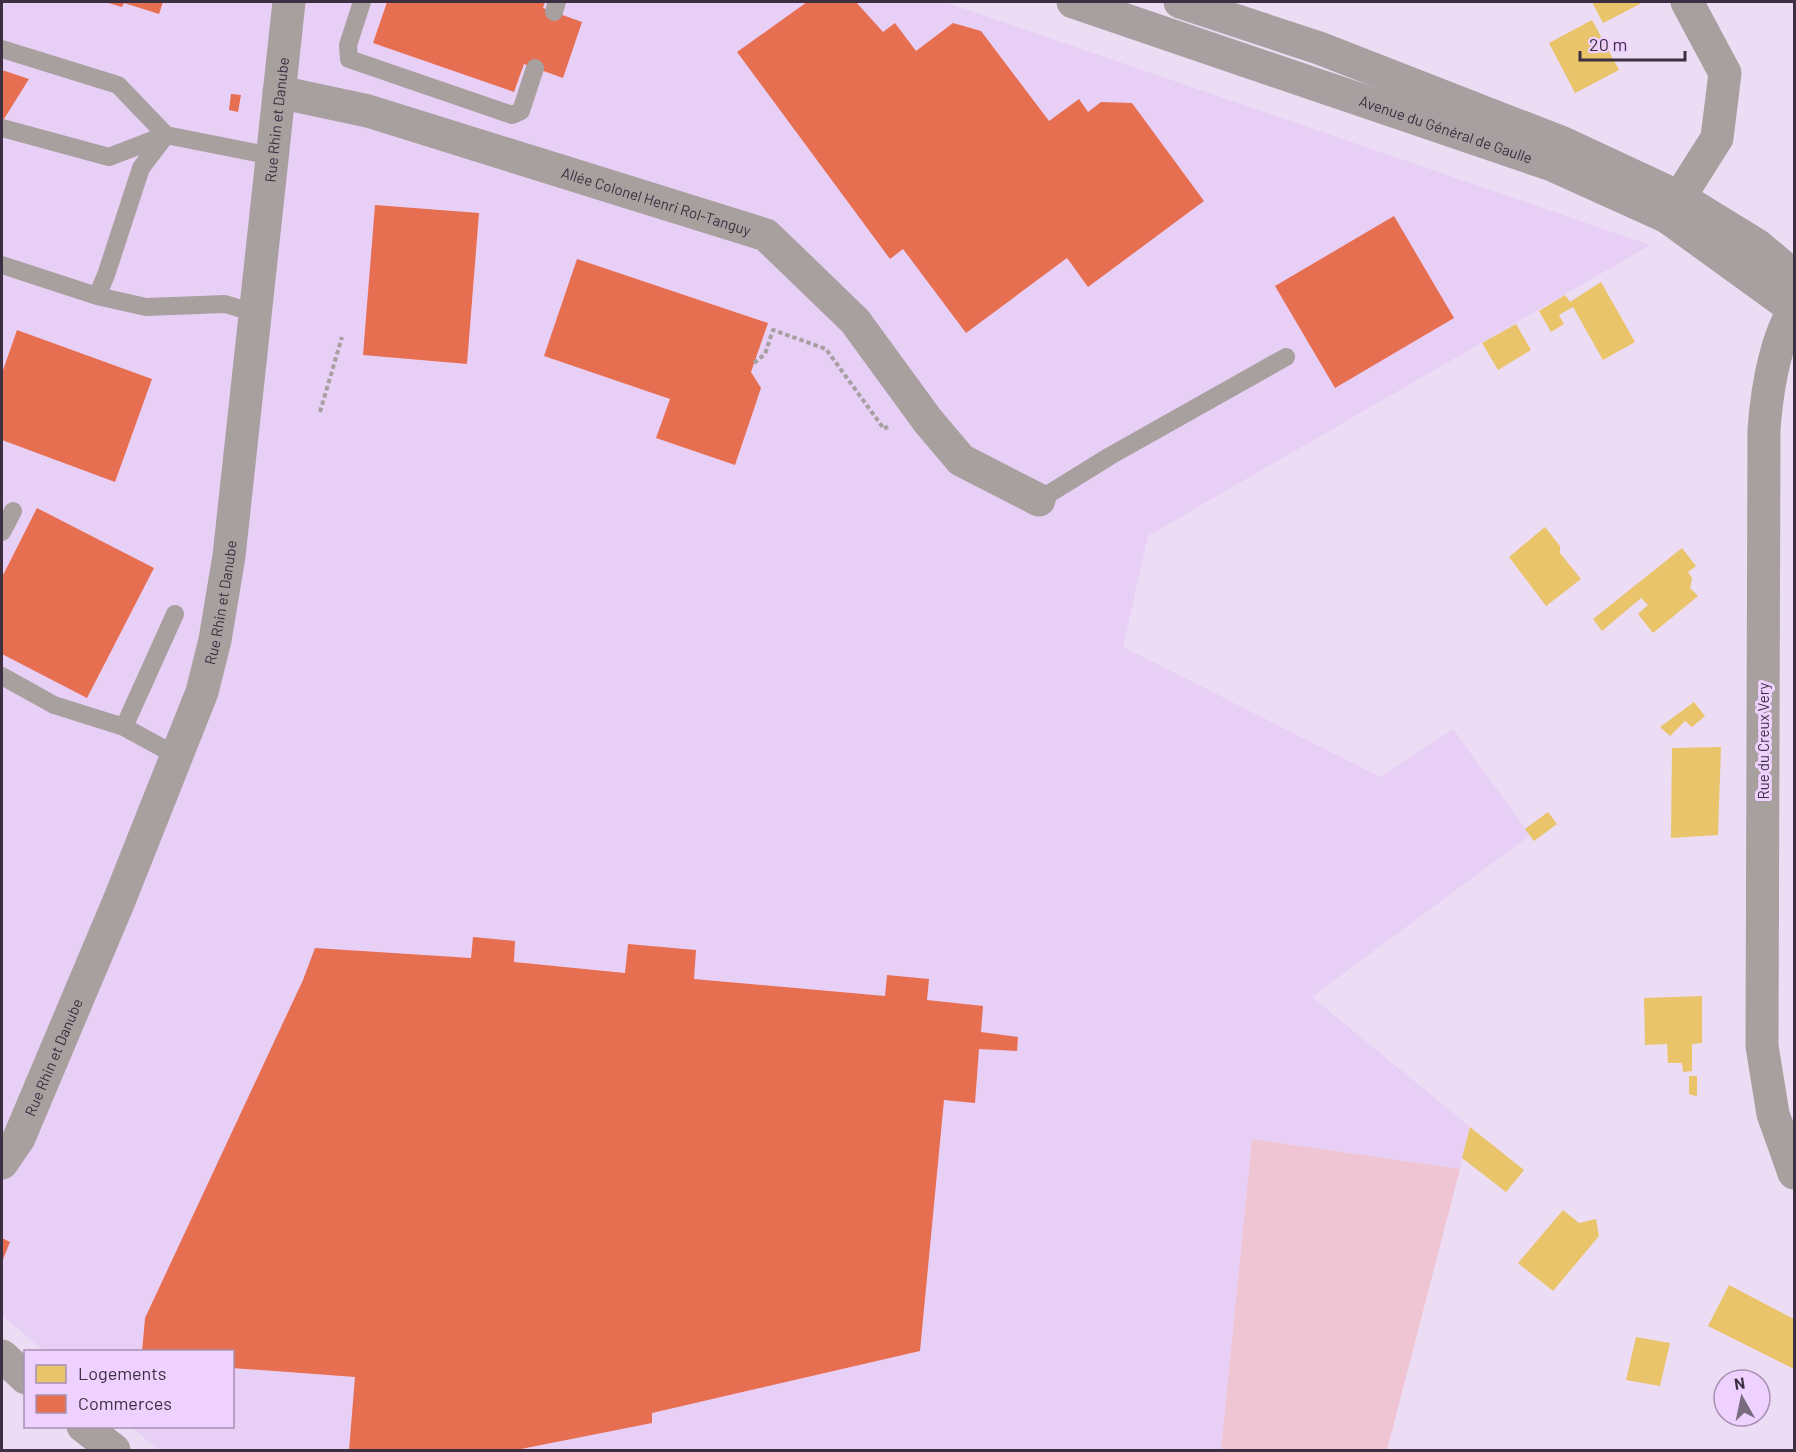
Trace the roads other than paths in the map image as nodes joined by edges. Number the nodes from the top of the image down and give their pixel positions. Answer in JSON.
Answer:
{"nodes":[{"id":1,"x":290,"y":2,"type":"edge"},
{"id":2,"x":362,"y":2,"type":"edge"},
{"id":3,"x":1073,"y":2,"type":"edge"},
{"id":4,"x":1180,"y":2,"type":"edge"},
{"id":5,"x":1687,"y":2,"type":"edge"},
{"id":6,"x":2,"y":50,"type":"edge"},
{"id":7,"x":535,"y":68,"type":"dead end"},
{"id":8,"x":279,"y":92,"type":"junction"},
{"id":9,"x":2,"y":128,"type":"edge"},
{"id":10,"x":166,"y":135,"type":"junction"},
{"id":11,"x":272,"y":156,"type":"junction"},
{"id":12,"x":1673,"y":207,"type":"junction"},
{"id":13,"x":2,"y":265,"type":"edge"},
{"id":14,"x":1794,"y":276,"type":"edge"},
{"id":15,"x":97,"y":296,"type":"junction"},
{"id":16,"x":1794,"y":309,"type":"edge"},
{"id":17,"x":255,"y":313,"type":"junction"},
{"id":18,"x":1286,"y":357,"type":"dead end"},
{"id":19,"x":1039,"y":500,"type":"joint"},
{"id":20,"x":13,"y":511,"type":"dead end"},
{"id":21,"x":2,"y":532,"type":"edge"},
{"id":22,"x":175,"y":614,"type":"dead end"},
{"id":23,"x":2,"y":676,"type":"edge"},
{"id":24,"x":124,"y":727,"type":"junction"},
{"id":25,"x":177,"y":756,"type":"junction"},
{"id":26,"x":2,"y":1163,"type":"edge"},
{"id":27,"x":1794,"y":1173,"type":"edge"},
{"id":28,"x":2,"y":1356,"type":"edge"},
{"id":29,"x":24,"y":1376,"type":"edge"},
{"id":30,"x":86,"y":1428,"type":"edge"},
{"id":31,"x":114,"y":1450,"type":"edge"}],
"edges":[{"from":1,"to":8,"type":"street","name":"Rue Rhin et Danube"},
{"from":2,"to":7,"type":"lane"},
{"from":3,"to":12,"type":"main road","name":"Avenue du Général de Gaulle"},
{"from":4,"to":12,"type":"main road","name":"Avenue du Général de Gaulle"},
{"from":5,"to":12,"type":"street"},
{"from":6,"to":10,"type":"lane"},
{"from":8,"to":11,"type":"street","name":"Rue Rhin et Danube"},
{"from":8,"to":19,"type":"street","name":"Allée Colonel Henri Rol-Tanguy"},
{"from":9,"to":10,"type":"lane"},
{"from":10,"to":11,"type":"lane"},
{"from":10,"to":15,"type":"lane"},
{"from":11,"to":17,"type":"street","name":"Rue Rhin et Danube"},
{"from":12,"to":14,"type":"main road","name":"Avenue du Général de Gaulle"},
{"from":12,"to":16,"type":"main road","name":"Avenue du Général de Gaulle"},
{"from":13,"to":15,"type":"lane"},
{"from":15,"to":17,"type":"lane"},
{"from":16,"to":27,"type":"street","name":"Rue du Creux Very"},
{"from":17,"to":25,"type":"street","name":"Rue Rhin et Danube"},
{"from":18,"to":19,"type":"lane"},
{"from":20,"to":21,"type":"lane"},
{"from":22,"to":24,"type":"lane"},
{"from":23,"to":24,"type":"lane"},
{"from":24,"to":25,"type":"lane"},
{"from":25,"to":26,"type":"street","name":"Rue Rhin et Danube"},
{"from":28,"to":29,"type":"street"},
{"from":30,"to":31,"type":"street"}]}
